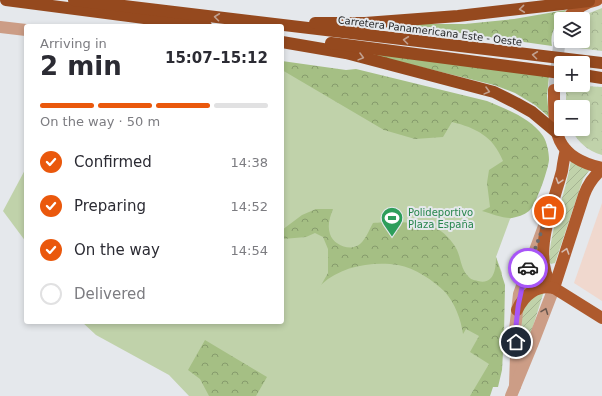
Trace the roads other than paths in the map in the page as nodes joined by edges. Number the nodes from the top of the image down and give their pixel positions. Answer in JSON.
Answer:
{"nodes":[{"id":1,"x":6,"y":0,"type":"edge"},
{"id":2,"x":74,"y":0,"type":"edge"},
{"id":3,"x":593,"y":1,"type":"edge"},
{"id":4,"x":573,"y":12,"type":"edge"},
{"id":5,"x":256,"y":22,"type":"junction"},
{"id":6,"x":192,"y":24,"type":"edge"},
{"id":7,"x":273,"y":24,"type":"edge"},
{"id":8,"x":284,"y":25,"type":"edge"},
{"id":9,"x":0,"y":27,"type":"edge"},
{"id":10,"x":24,"y":30,"type":"edge"},
{"id":11,"x":284,"y":36,"type":"edge"},
{"id":12,"x":284,"y":42,"type":"edge"},
{"id":13,"x":602,"y":63,"type":"edge"},
{"id":14,"x":554,"y":72,"type":"edge"},
{"id":15,"x":590,"y":76,"type":"edge"},
{"id":16,"x":602,"y":78,"type":"edge"},
{"id":17,"x":554,"y":130,"type":"edge"},
{"id":18,"x":558,"y":136,"type":"edge"},
{"id":19,"x":566,"y":150,"type":"junction"},
{"id":20,"x":602,"y":169,"type":"edge"},
{"id":21,"x":549,"y":211,"type":"junction"},
{"id":22,"x":554,"y":288,"type":"junction"},
{"id":23,"x":517,"y":310,"type":"junction"},
{"id":24,"x":602,"y":318,"type":"edge"},
{"id":25,"x":513,"y":391,"type":"edge"}],
"edges":[{"from":1,"to":6,"type":"highway"},
{"from":5,"to":2,"type":"highway","one_way":true},
{"from":3,"to":4,"type":"main road"},
{"from":3,"to":5,"type":"highway","one_way":true},
{"from":7,"to":5,"type":"highway","name":"Carretera Panamericana Este - Oeste","one_way":true},
{"from":13,"to":8,"type":"highway","name":"Carretera Panamericana Este - Oeste","one_way":true},
{"from":9,"to":10,"type":"street"},
{"from":11,"to":14,"type":"highway"},
{"from":12,"to":17,"type":"highway","one_way":true},
{"from":15,"to":16,"type":"highway"},
{"from":18,"to":19,"type":"main road"},
{"from":19,"to":20,"type":"main road"},
{"from":19,"to":21,"type":"main road","one_way":true},
{"from":22,"to":20,"type":"main road","one_way":true},
{"from":21,"to":22,"type":"main road"},
{"from":21,"to":23,"type":"street"},
{"from":22,"to":23,"type":"main road"},
{"from":22,"to":24,"type":"main road"},
{"from":25,"to":22,"type":"street","one_way":true},
{"from":23,"to":25,"type":"street"}]}
